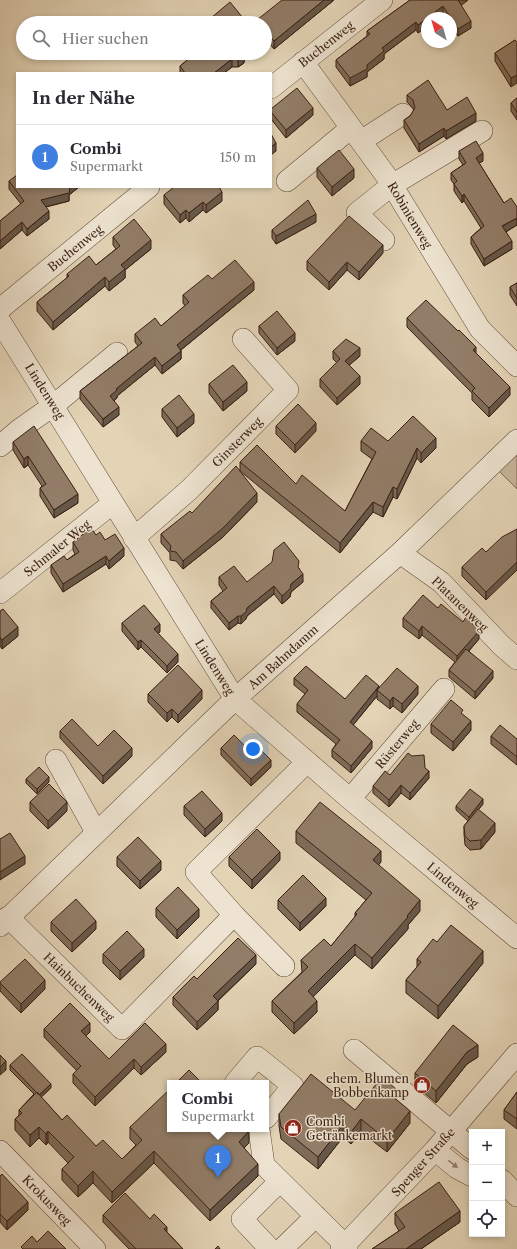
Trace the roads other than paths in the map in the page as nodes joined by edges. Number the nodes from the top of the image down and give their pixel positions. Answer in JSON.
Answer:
{"nodes":[{"id":1,"x":382,"y":0,"type":"edge"},
{"id":2,"x":303,"y":62,"type":"junction"},
{"id":3,"x":272,"y":87,"type":"edge"},
{"id":4,"x":403,"y":114,"type":"dead end"},
{"id":5,"x":482,"y":131,"type":"dead end"},
{"id":6,"x":356,"y":135,"type":"junction"},
{"id":7,"x":287,"y":181,"type":"dead end"},
{"id":8,"x":392,"y":186,"type":"junction"},
{"id":9,"x":148,"y":188,"type":"edge"},
{"id":10,"x":384,"y":240,"type":"dead end"},
{"id":11,"x":0,"y":309,"type":"edge"},
{"id":12,"x":0,"y":321,"type":"edge"},
{"id":13,"x":243,"y":339,"type":"dead end"},
{"id":14,"x":117,"y":353,"type":"dead end"},
{"id":15,"x":517,"y":366,"type":"edge"},
{"id":16,"x":54,"y":405,"type":"junction"},
{"id":17,"x":517,"y":440,"type":"edge"},
{"id":18,"x":0,"y":446,"type":"edge"},
{"id":19,"x":113,"y":503,"type":"junction"},
{"id":20,"x":134,"y":538,"type":"junction"},
{"id":21,"x":400,"y":553,"type":"junction"},
{"id":22,"x":0,"y":593,"type":"edge"},
{"id":23,"x":517,"y":659,"type":"edge"},
{"id":24,"x":444,"y":690,"type":"dead end"},
{"id":25,"x":235,"y":699,"type":"junction"},
{"id":26,"x":56,"y":760,"type":"dead end"},
{"id":27,"x":307,"y":762,"type":"junction"},
{"id":28,"x":350,"y":799,"type":"junction"},
{"id":29,"x":96,"y":832,"type":"junction"},
{"id":30,"x":234,"y":915,"type":"junction"},
{"id":31,"x":4,"y":921,"type":"edge"},
{"id":32,"x":517,"y":938,"type":"edge"},
{"id":33,"x":284,"y":966,"type":"dead end"},
{"id":34,"x":354,"y":1050,"type":"dead end"},
{"id":35,"x":517,"y":1054,"type":"edge"},
{"id":36,"x":238,"y":1080,"type":"edge"},
{"id":37,"x":269,"y":1114,"type":"edge"},
{"id":38,"x":451,"y":1131,"type":"junction"},
{"id":39,"x":259,"y":1132,"type":"edge"},
{"id":40,"x":469,"y":1146,"type":"edge"},
{"id":41,"x":435,"y":1150,"type":"junction"},
{"id":42,"x":0,"y":1151,"type":"edge"},
{"id":43,"x":469,"y":1174,"type":"edge"},
{"id":44,"x":280,"y":1181,"type":"junction"},
{"id":45,"x":505,"y":1183,"type":"edge"},
{"id":46,"x":505,"y":1195,"type":"edge"},
{"id":47,"x":517,"y":1196,"type":"edge"},
{"id":48,"x":517,"y":1201,"type":"edge"},
{"id":49,"x":316,"y":1216,"type":"junction"},
{"id":50,"x":344,"y":1248,"type":"edge"},
{"id":51,"x":95,"y":1249,"type":"edge"},
{"id":52,"x":270,"y":1249,"type":"edge"},
{"id":53,"x":282,"y":1249,"type":"edge"}],
"edges":[{"from":1,"to":2,"type":"street","name":"Buchenweg"},
{"from":2,"to":3,"type":"street","name":"Buchenweg"},
{"from":2,"to":6,"type":"street","name":"Robinienweg"},
{"from":4,"to":6,"type":"street"},
{"from":5,"to":8,"type":"street"},
{"from":6,"to":7,"type":"street"},
{"from":6,"to":8,"type":"street","name":"Robinienweg"},
{"from":8,"to":10,"type":"street"},
{"from":8,"to":15,"type":"street","name":"Robinienweg"},
{"from":9,"to":11,"type":"street","name":"Buchenweg"},
{"from":12,"to":16,"type":"street","name":"Lindenweg"},
{"from":13,"to":20,"type":"street","name":"Ginsterweg"},
{"from":14,"to":16,"type":"street"},
{"from":16,"to":18,"type":"street"},
{"from":16,"to":19,"type":"street","name":"Lindenweg"},
{"from":17,"to":21,"type":"street","name":"Am Bahndamm"},
{"from":19,"to":20,"type":"street","name":"Lindenweg"},
{"from":19,"to":22,"type":"street","name":"Schmaler Weg"},
{"from":20,"to":25,"type":"street","name":"Lindenweg"},
{"from":21,"to":23,"type":"street","name":"Platanenweg"},
{"from":21,"to":25,"type":"street","name":"Am Bahndamm"},
{"from":24,"to":28,"type":"street","name":"Rüsterweg"},
{"from":25,"to":27,"type":"street","name":"Lindenweg"},
{"from":25,"to":29,"type":"street","name":"Am Bahndamm"},
{"from":26,"to":29,"type":"street"},
{"from":27,"to":28,"type":"street","name":"Lindenweg"},
{"from":27,"to":30,"type":"street"},
{"from":28,"to":32,"type":"street","name":"Lindenweg"},
{"from":29,"to":31,"type":"street","name":"Am Bahndamm"},
{"from":30,"to":31,"type":"street","name":"Hainbuchenweg"},
{"from":30,"to":33,"type":"street"},
{"from":34,"to":38,"type":"street"},
{"from":35,"to":38,"type":"street","name":"Spenger Straße"},
{"from":36,"to":37,"type":"street"},
{"from":38,"to":40,"type":"street"},
{"from":38,"to":41,"type":"street","name":"Spenger Straße"},
{"from":39,"to":44,"type":"street"},
{"from":41,"to":43,"type":"street","one_way":true},
{"from":41,"to":50,"type":"street","name":"Spenger Straße"},
{"from":42,"to":51,"type":"street","name":"Krokusweg"},
{"from":44,"to":49,"type":"street"},
{"from":44,"to":52,"type":"street"},
{"from":45,"to":47,"type":"street"},
{"from":46,"to":48,"type":"street"},
{"from":49,"to":50,"type":"street"},
{"from":49,"to":53,"type":"street"}]}
